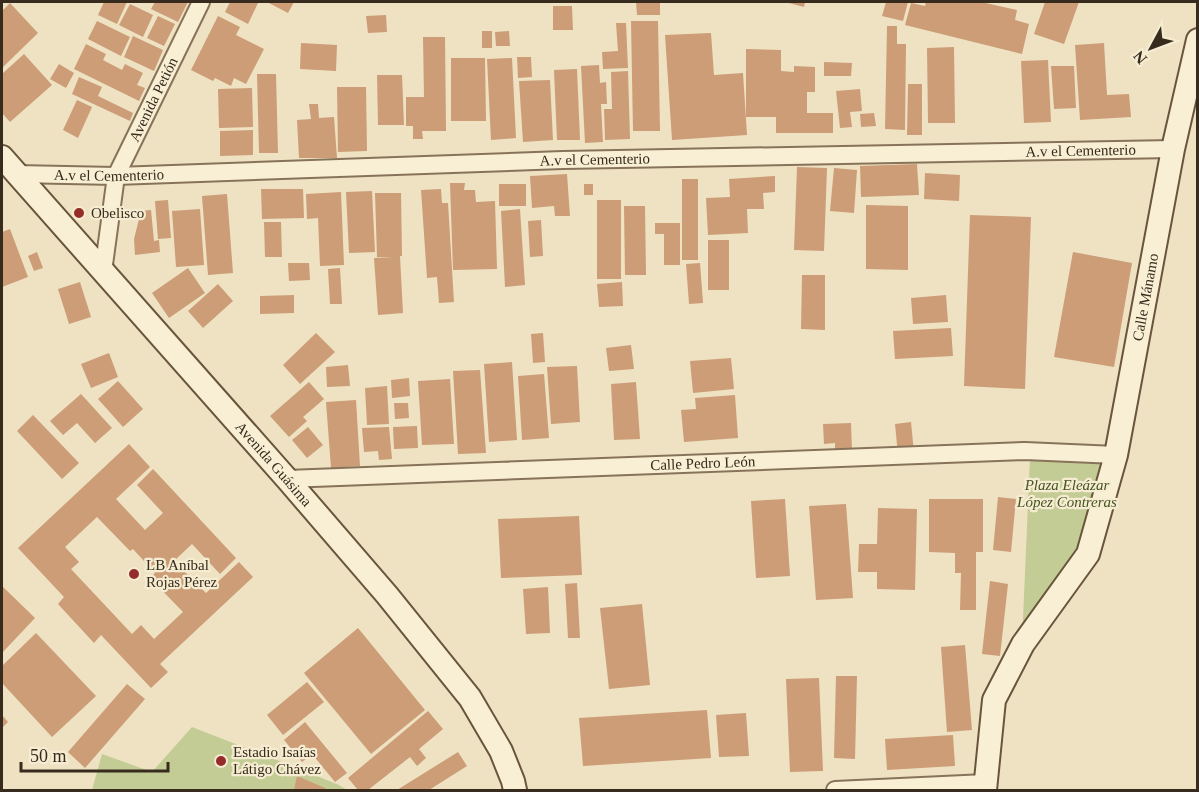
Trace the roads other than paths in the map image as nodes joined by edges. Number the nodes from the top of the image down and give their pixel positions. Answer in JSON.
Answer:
{"nodes":[{"id":1,"x":201,"y":2,"type":"edge"},
{"id":2,"x":1197,"y":40,"type":"edge"},
{"id":3,"x":1173,"y":149,"type":"junction"},
{"id":4,"x":9,"y":165,"type":"edge"},
{"id":5,"x":116,"y":176,"type":"junction"},
{"id":6,"x":103,"y":272,"type":"junction"},
{"id":7,"x":1116,"y":455,"type":"junction"},
{"id":8,"x":287,"y":479,"type":"junction"},
{"id":9,"x":986,"y":787,"type":"edge"},
{"id":10,"x":515,"y":790,"type":"edge"},
{"id":11,"x":836,"y":790,"type":"edge"}],
"edges":[{"from":1,"to":5,"type":"street","name":"Avenida Petión"},
{"from":2,"to":3,"type":"main road","name":"Calle Mánamo"},
{"from":3,"to":5,"type":"street","name":"A.v el Cementerio"},
{"from":3,"to":7,"type":"main road","name":"Calle Mánamo"},
{"from":4,"to":5,"type":"street","name":"A.v el Cementerio"},
{"from":4,"to":6,"type":"main road","name":"Avenida Guásima"},
{"from":5,"to":6,"type":"street","name":"Avenida Petión"},
{"from":6,"to":8,"type":"main road","name":"Avenida Guásima"},
{"from":7,"to":8,"type":"street","name":"Calle Pedro León"},
{"from":7,"to":9,"type":"main road","name":"Calle Mánamo"},
{"from":8,"to":10,"type":"main road","name":"Avenida Guásima"},
{"from":9,"to":11,"type":"street"}]}
